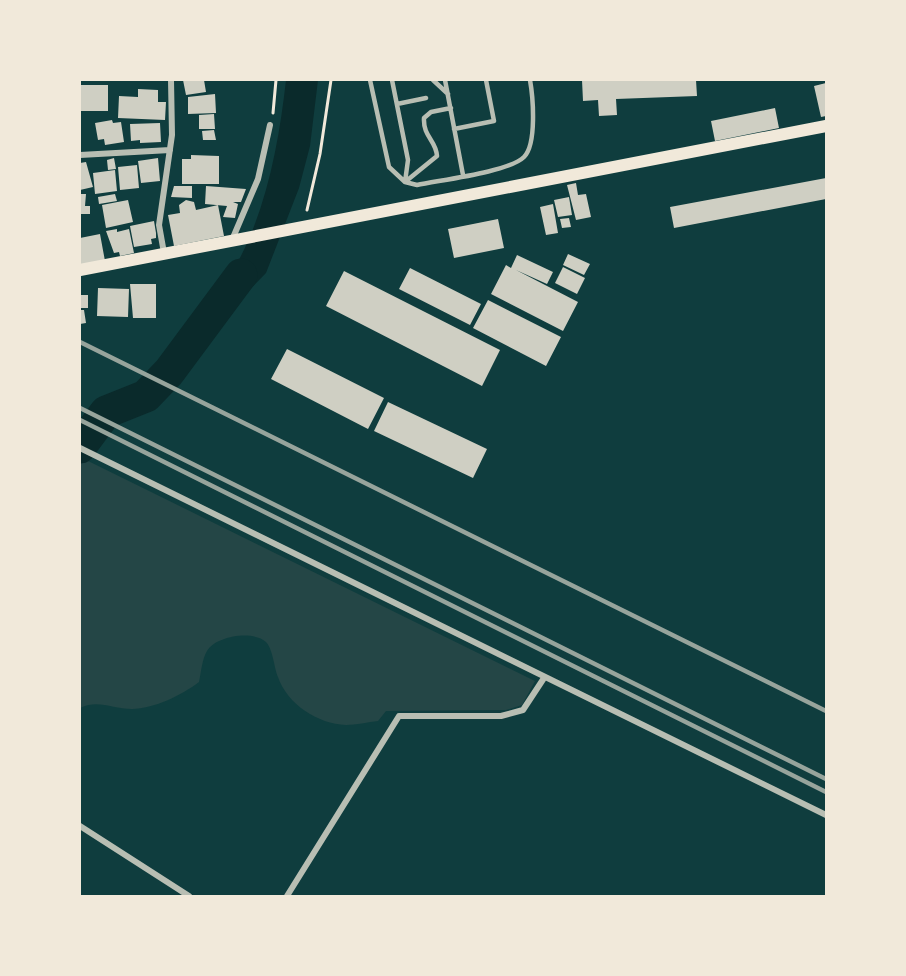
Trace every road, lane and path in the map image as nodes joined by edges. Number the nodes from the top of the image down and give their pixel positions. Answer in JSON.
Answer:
{"nodes":[{"id":1,"x":171,"y":80,"type":"edge"},
{"id":2,"x":276,"y":80,"type":"edge"},
{"id":3,"x":331,"y":80,"type":"edge"},
{"id":4,"x":370,"y":80,"type":"edge"},
{"id":5,"x":392,"y":80,"type":"edge"},
{"id":6,"x":433,"y":80,"type":"edge"},
{"id":7,"x":446,"y":80,"type":"edge"},
{"id":8,"x":486,"y":80,"type":"edge"},
{"id":9,"x":531,"y":80,"type":"edge"},
{"id":10,"x":448,"y":94,"type":"junction"},
{"id":11,"x":426,"y":98,"type":"dead end"},
{"id":12,"x":397,"y":104,"type":"junction"},
{"id":13,"x":451,"y":108,"type":"junction"},
{"id":14,"x":270,"y":125,"type":"joint"},
{"id":15,"x":826,"y":126,"type":"edge"},
{"id":16,"x":454,"y":129,"type":"junction"},
{"id":17,"x":170,"y":150,"type":"junction"},
{"id":18,"x":80,"y":155,"type":"edge"},
{"id":19,"x":463,"y":175,"type":"junction"},
{"id":20,"x":405,"y":182,"type":"junction"},
{"id":21,"x":303,"y":227,"type":"junction"},
{"id":22,"x":232,"y":241,"type":"junction"},
{"id":23,"x":164,"y":253,"type":"junction"},
{"id":24,"x":80,"y":270,"type":"edge"},
{"id":25,"x":80,"y":448,"type":"edge"},
{"id":26,"x":544,"y":678,"type":"junction"},
{"id":27,"x":826,"y":815,"type":"edge"},
{"id":28,"x":80,"y":825,"type":"edge"},
{"id":29,"x":189,"y":897,"type":"edge"},
{"id":30,"x":287,"y":897,"type":"edge"}],
"edges":[{"from":1,"to":17,"type":"street"},
{"from":2,"to":14,"type":"path"},
{"from":3,"to":21,"type":"path"},
{"from":4,"to":20,"type":"lane"},
{"from":5,"to":12,"type":"lane"},
{"from":6,"to":10,"type":"lane"},
{"from":7,"to":10,"type":"lane"},
{"from":8,"to":16,"type":"lane"},
{"from":9,"to":19,"type":"lane"},
{"from":10,"to":13,"type":"lane"},
{"from":11,"to":12,"type":"lane"},
{"from":12,"to":20,"type":"lane"},
{"from":13,"to":16,"type":"lane"},
{"from":13,"to":20,"type":"lane"},
{"from":14,"to":22,"type":"street"},
{"from":15,"to":21,"type":"main road"},
{"from":16,"to":19,"type":"lane"},
{"from":17,"to":18,"type":"street"},
{"from":17,"to":23,"type":"street"},
{"from":19,"to":20,"type":"lane"},
{"from":21,"to":22,"type":"main road"},
{"from":22,"to":23,"type":"main road"},
{"from":23,"to":24,"type":"main road"},
{"from":25,"to":26,"type":"street"},
{"from":26,"to":27,"type":"street"},
{"from":26,"to":30,"type":"street"},
{"from":28,"to":29,"type":"street"}]}
